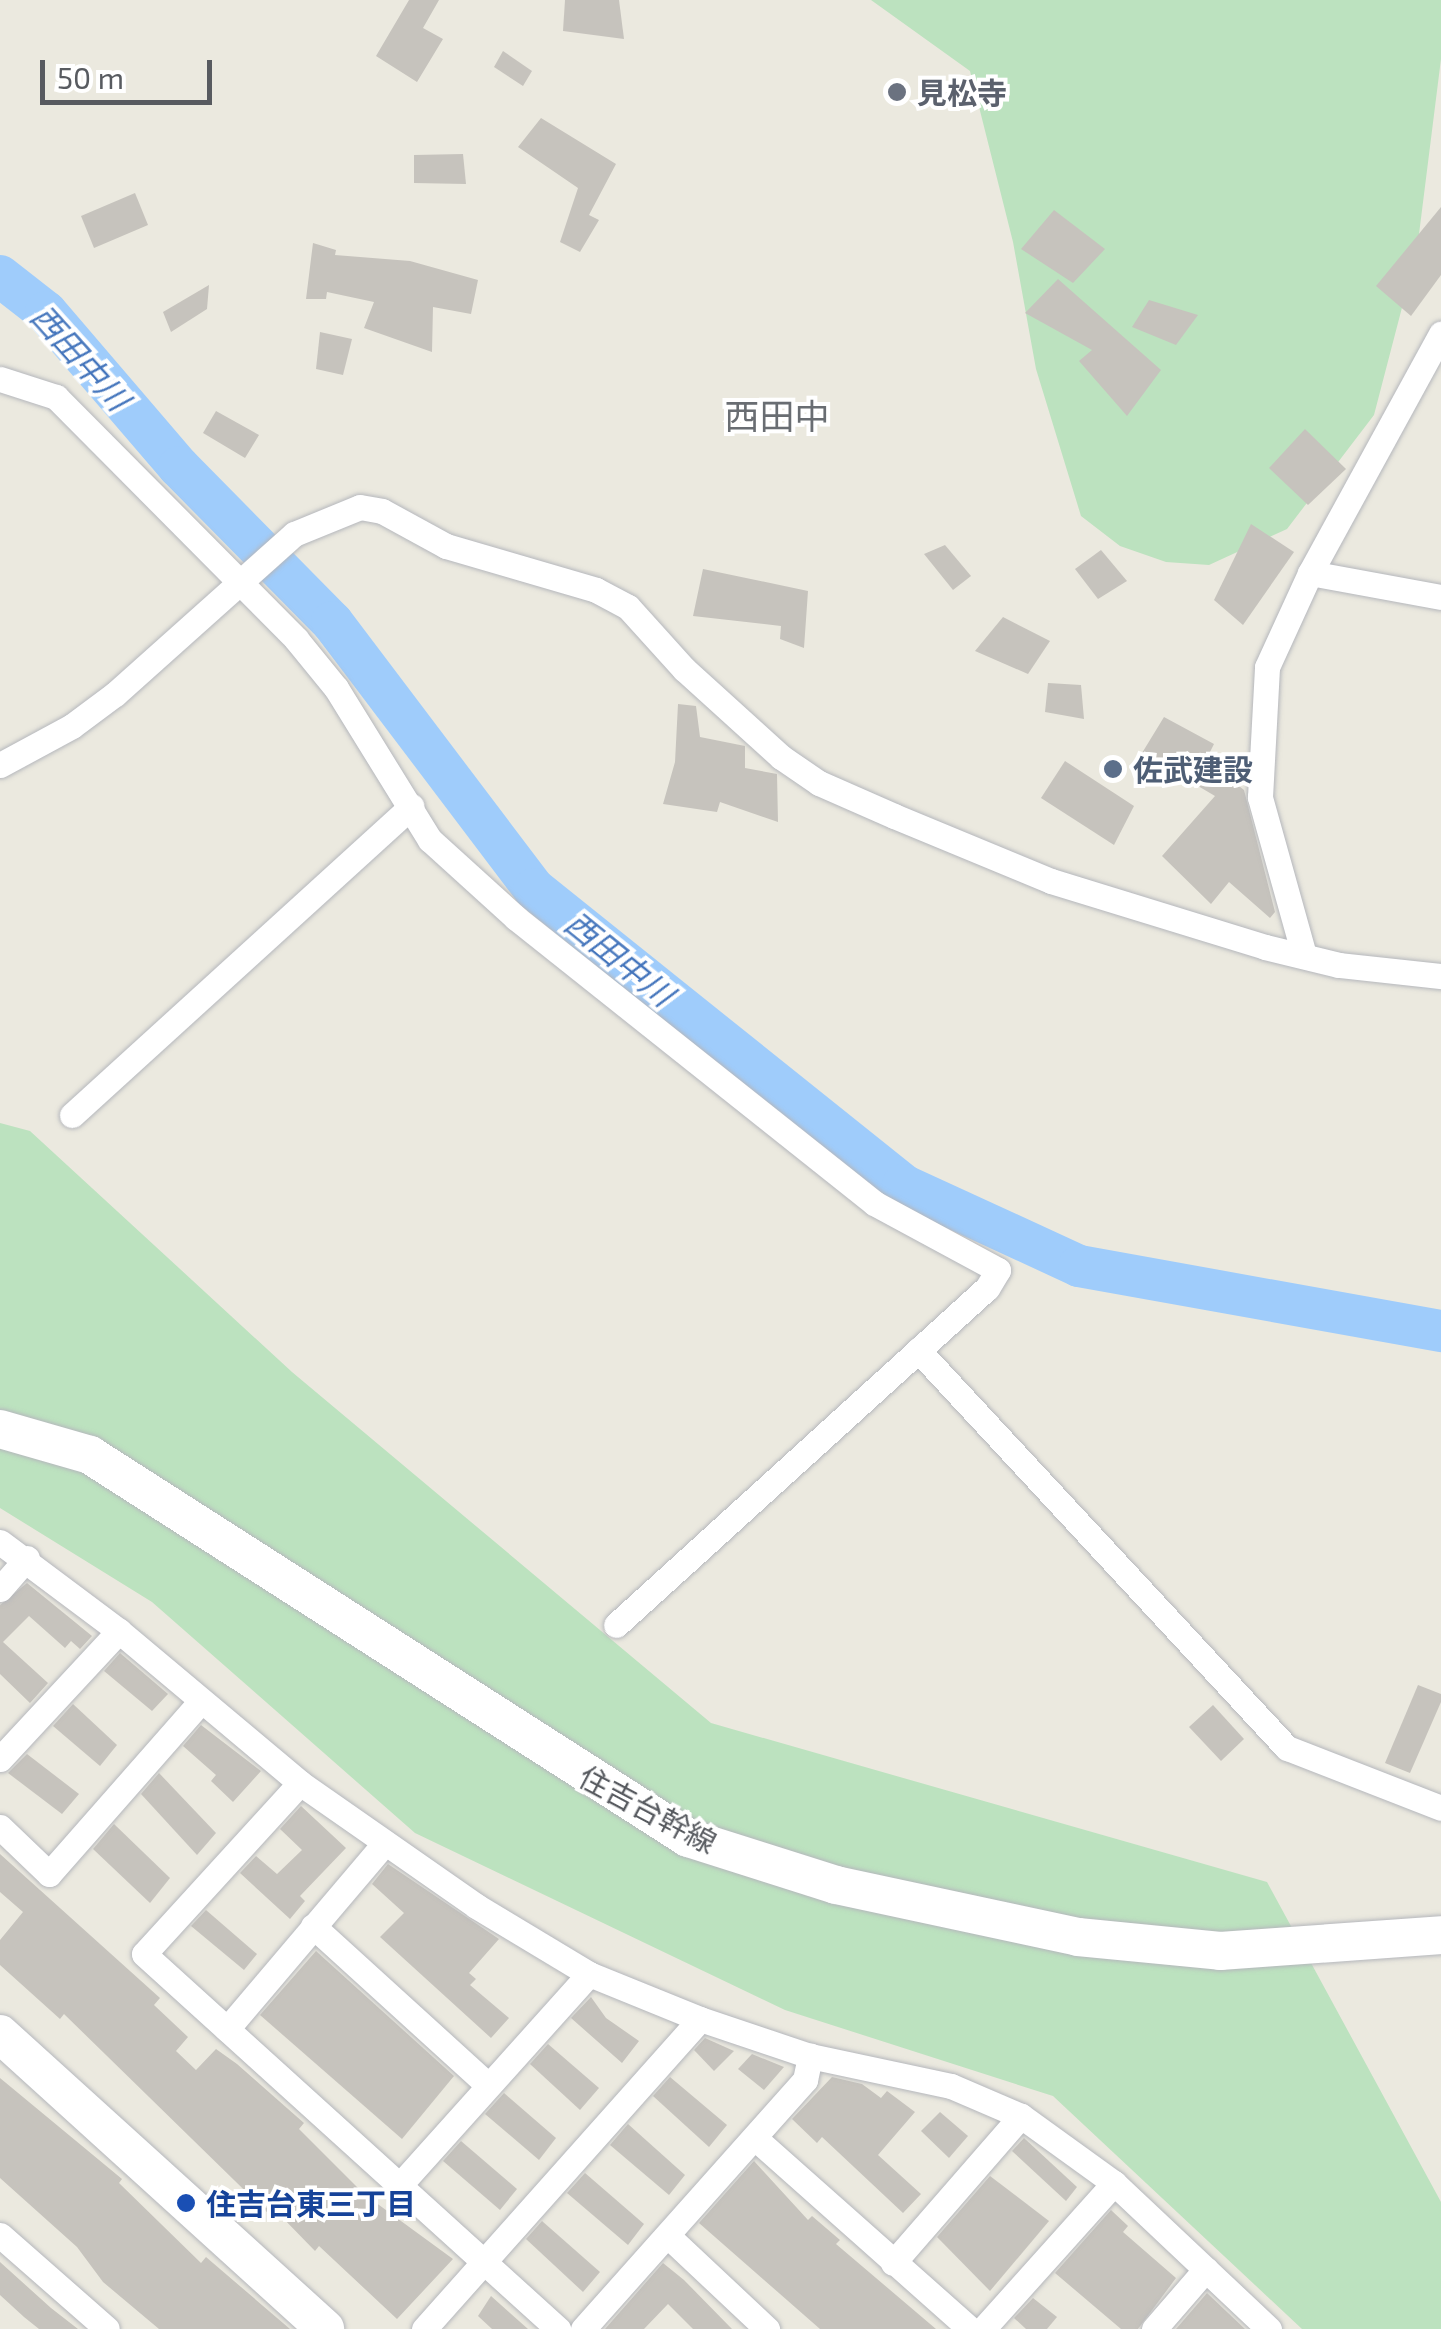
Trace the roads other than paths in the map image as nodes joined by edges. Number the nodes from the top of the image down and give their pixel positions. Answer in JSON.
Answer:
{"nodes":[{"id":1,"x":1441,"y":334,"type":"edge"},
{"id":2,"x":0,"y":379,"type":"edge"},
{"id":3,"x":1310,"y":573,"type":"junction"},
{"id":4,"x":245,"y":579,"type":"junction"},
{"id":5,"x":1441,"y":597,"type":"edge"},
{"id":6,"x":0,"y":766,"type":"edge"},
{"id":7,"x":411,"y":806,"type":"junction"},
{"id":8,"x":1304,"y":956,"type":"junction"},
{"id":9,"x":1441,"y":976,"type":"edge"},
{"id":10,"x":72,"y":1115,"type":"dead end"},
{"id":11,"x":918,"y":1350,"type":"junction"},
{"id":12,"x":0,"y":1429,"type":"edge"},
{"id":13,"x":0,"y":1542,"type":"edge"},
{"id":14,"x":27,"y":1558,"type":"junction"},
{"id":15,"x":0,"y":1589,"type":"edge"},
{"id":16,"x":616,"y":1625,"type":"dead end"},
{"id":17,"x":120,"y":1630,"type":"junction"},
{"id":18,"x":200,"y":1702,"type":"junction"},
{"id":19,"x":0,"y":1759,"type":"edge"},
{"id":20,"x":300,"y":1784,"type":"junction"},
{"id":21,"x":1440,"y":1806,"type":"edge"},
{"id":22,"x":0,"y":1827,"type":"edge"},
{"id":23,"x":385,"y":1843,"type":"junction"},
{"id":24,"x":314,"y":1926,"type":"junction"},
{"id":25,"x":1441,"y":1934,"type":"edge"},
{"id":26,"x":589,"y":1974,"type":"junction"},
{"id":27,"x":700,"y":2019,"type":"junction"},
{"id":28,"x":227,"y":2029,"type":"junction"},
{"id":29,"x":0,"y":2034,"type":"edge"},
{"id":30,"x":810,"y":2056,"type":"junction"},
{"id":31,"x":488,"y":2085,"type":"junction"},
{"id":32,"x":1021,"y":2116,"type":"junction"},
{"id":33,"x":756,"y":2139,"type":"junction"},
{"id":34,"x":1114,"y":2183,"type":"junction"},
{"id":35,"x":398,"y":2188,"type":"junction"},
{"id":36,"x":0,"y":2234,"type":"edge"},
{"id":37,"x":668,"y":2236,"type":"junction"},
{"id":38,"x":893,"y":2263,"type":"junction"},
{"id":39,"x":484,"y":2264,"type":"junction"},
{"id":40,"x":1206,"y":2269,"type":"junction"},
{"id":41,"x":107,"y":2329,"type":"edge"},
{"id":42,"x":325,"y":2329,"type":"edge"},
{"id":43,"x":424,"y":2329,"type":"edge"},
{"id":44,"x":558,"y":2329,"type":"edge"},
{"id":45,"x":583,"y":2329,"type":"edge"},
{"id":46,"x":768,"y":2329,"type":"edge"},
{"id":47,"x":970,"y":2329,"type":"edge"},
{"id":48,"x":984,"y":2329,"type":"edge"},
{"id":49,"x":1154,"y":2329,"type":"edge"},
{"id":50,"x":1269,"y":2329,"type":"edge"}],
"edges":[{"from":1,"to":3,"type":"street"},
{"from":2,"to":4,"type":"street"},
{"from":3,"to":5,"type":"street"},
{"from":3,"to":8,"type":"street"},
{"from":4,"to":6,"type":"street"},
{"from":4,"to":7,"type":"street"},
{"from":4,"to":8,"type":"street"},
{"from":7,"to":10,"type":"street"},
{"from":7,"to":11,"type":"street"},
{"from":8,"to":9,"type":"street"},
{"from":11,"to":16,"type":"street"},
{"from":11,"to":21,"type":"street"},
{"from":12,"to":25,"type":"street","name":"住吉台幹線"},
{"from":13,"to":14,"type":"street"},
{"from":14,"to":15,"type":"street"},
{"from":14,"to":17,"type":"street"},
{"from":17,"to":18,"type":"street"},
{"from":17,"to":19,"type":"street"},
{"from":18,"to":20,"type":"street"},
{"from":18,"to":22,"type":"street"},
{"from":20,"to":23,"type":"street"},
{"from":20,"to":28,"type":"street"},
{"from":23,"to":24,"type":"street"},
{"from":23,"to":26,"type":"street"},
{"from":24,"to":28,"type":"street"},
{"from":24,"to":31,"type":"street"},
{"from":26,"to":27,"type":"street"},
{"from":26,"to":31,"type":"street"},
{"from":27,"to":30,"type":"street"},
{"from":27,"to":39,"type":"street"},
{"from":28,"to":35,"type":"street"},
{"from":29,"to":42,"type":"street"},
{"from":30,"to":32,"type":"street"},
{"from":30,"to":33,"type":"street"},
{"from":31,"to":35,"type":"street"},
{"from":32,"to":34,"type":"street"},
{"from":32,"to":38,"type":"street"},
{"from":33,"to":37,"type":"street"},
{"from":33,"to":38,"type":"street"},
{"from":34,"to":40,"type":"street"},
{"from":34,"to":48,"type":"street"},
{"from":35,"to":39,"type":"street"},
{"from":36,"to":41,"type":"street"},
{"from":37,"to":45,"type":"street"},
{"from":37,"to":46,"type":"street"},
{"from":38,"to":47,"type":"street"},
{"from":39,"to":43,"type":"street"},
{"from":39,"to":44,"type":"street"},
{"from":40,"to":49,"type":"street"},
{"from":40,"to":50,"type":"street"}]}
